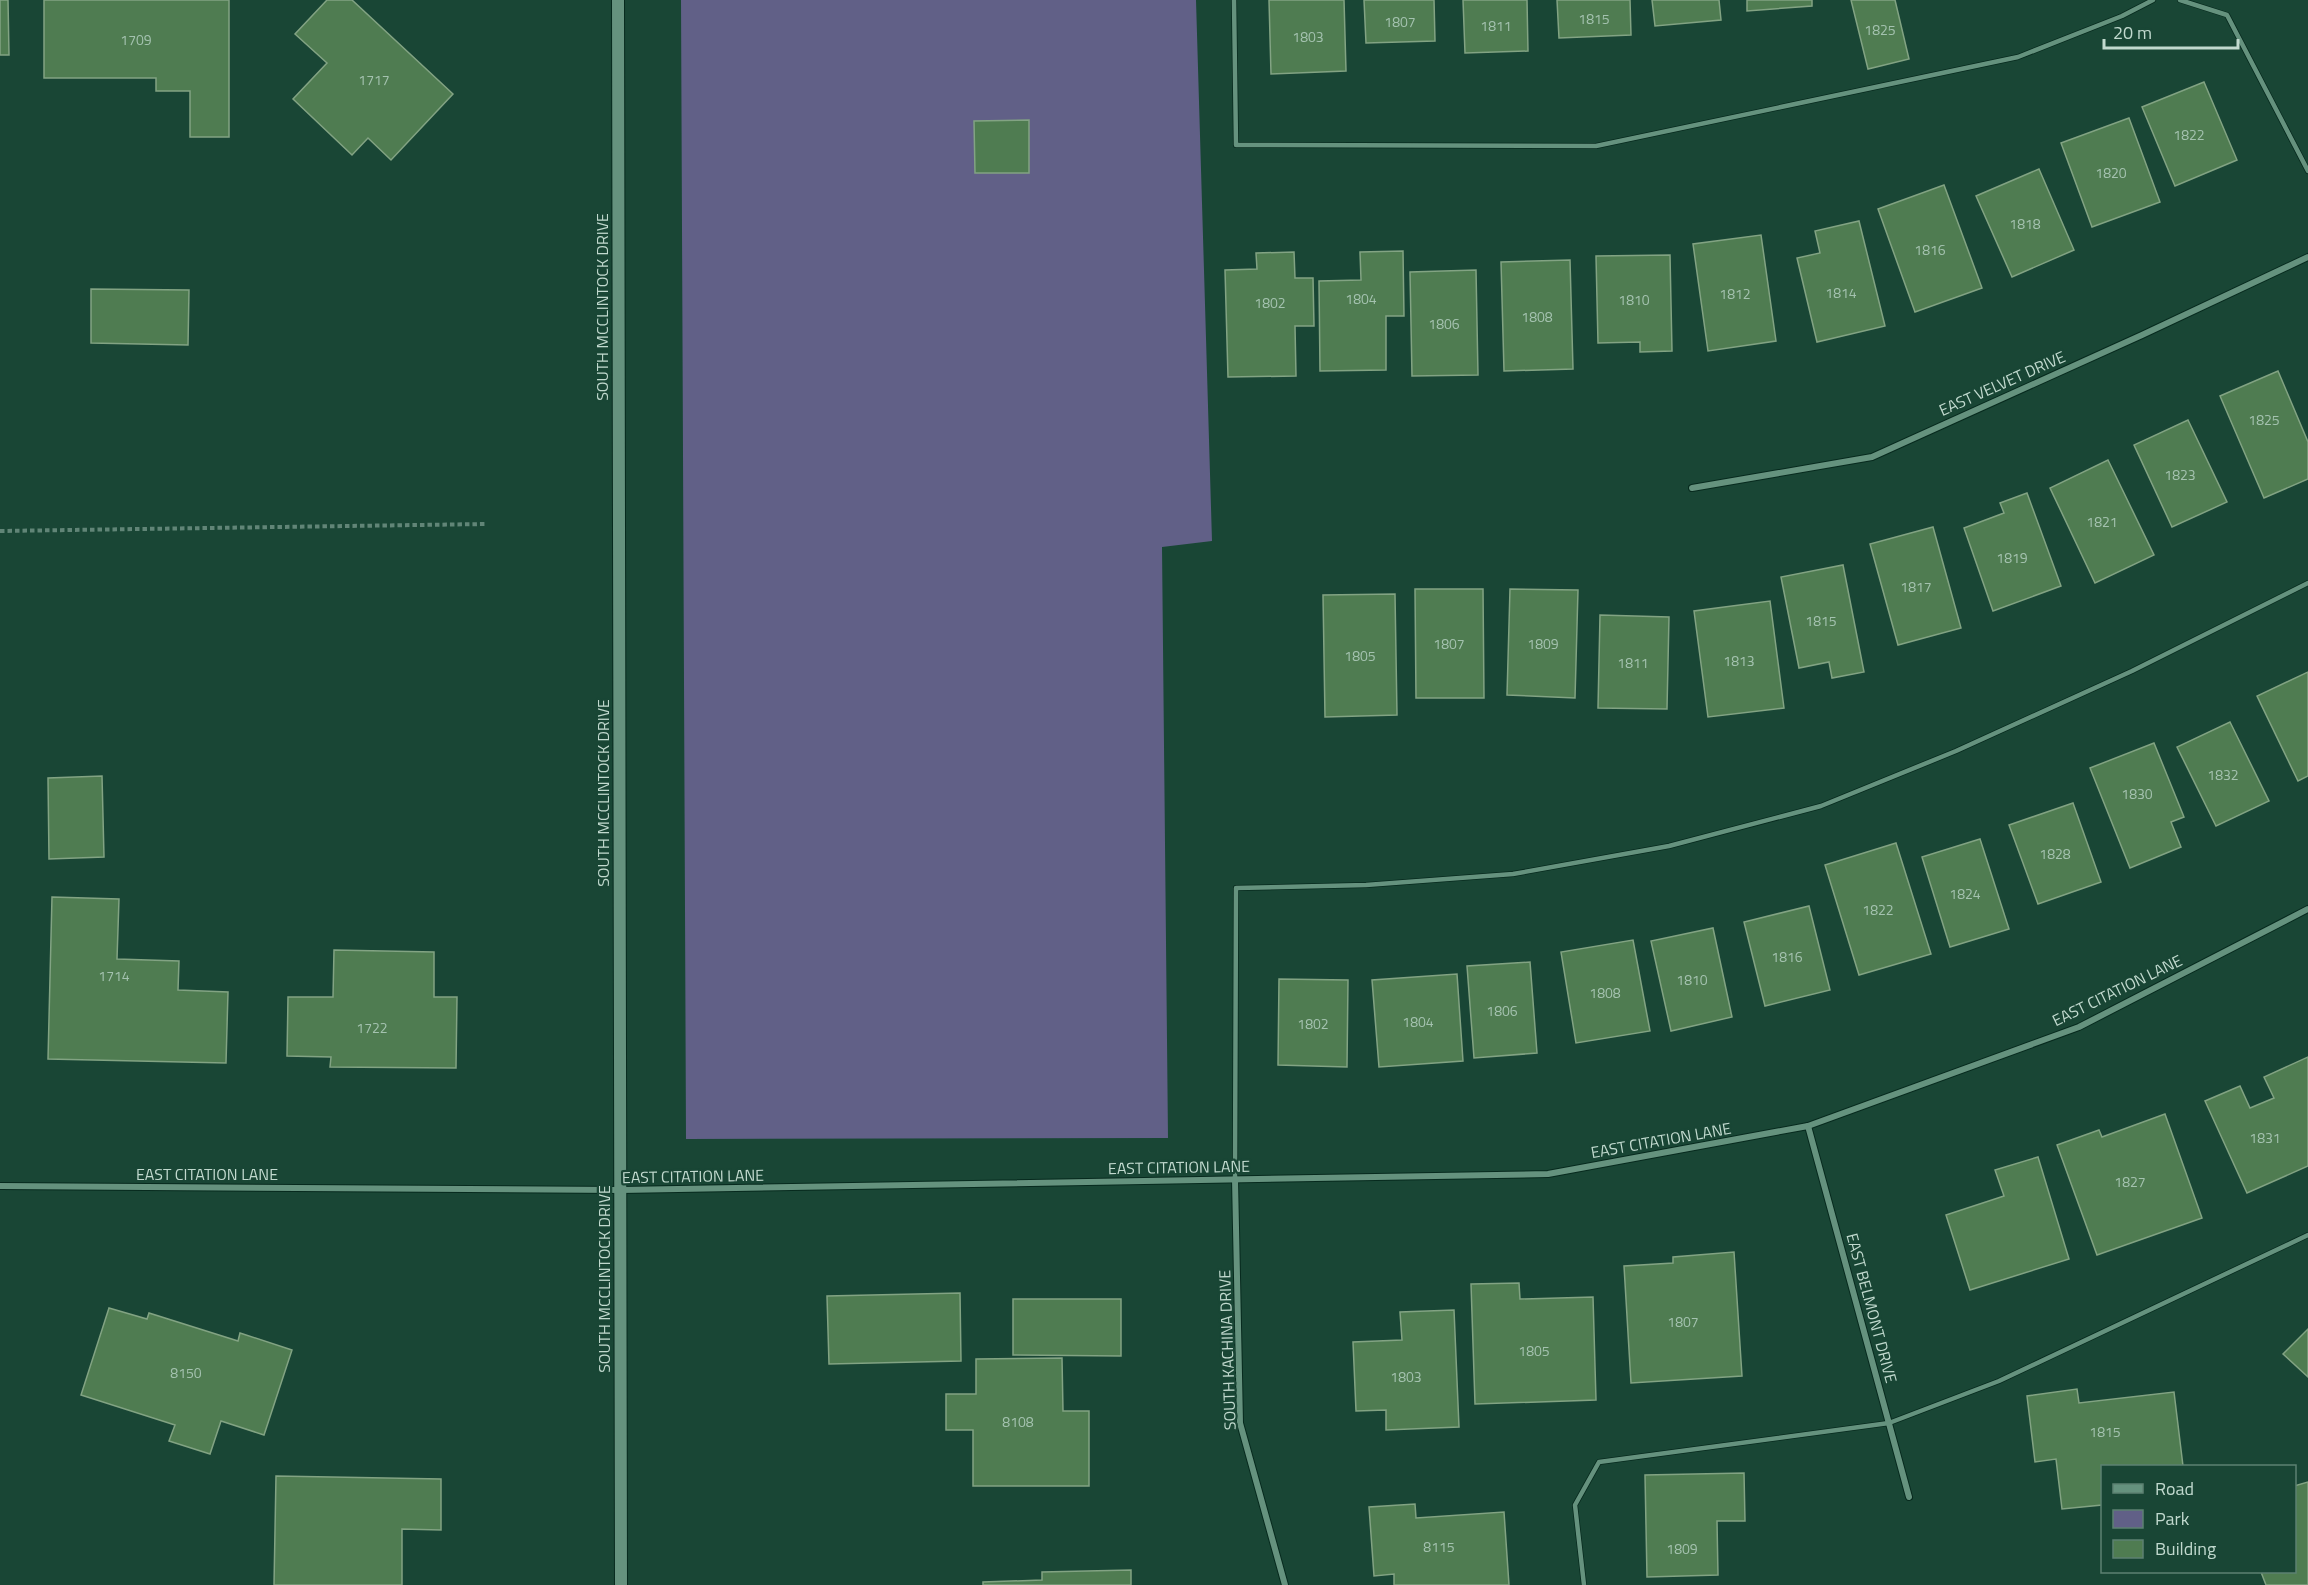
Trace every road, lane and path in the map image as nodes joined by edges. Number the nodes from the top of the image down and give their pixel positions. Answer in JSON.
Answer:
{"nodes":[{"id":1,"x":618,"y":0,"type":"edge"},
{"id":2,"x":1234,"y":0,"type":"edge"},
{"id":3,"x":2153,"y":0,"type":"edge"},
{"id":4,"x":2180,"y":0,"type":"edge"},
{"id":5,"x":2308,"y":171,"type":"edge"},
{"id":6,"x":2308,"y":257,"type":"edge"},
{"id":7,"x":1692,"y":488,"type":"dead end"},
{"id":8,"x":487,"y":524,"type":"dead end"},
{"id":9,"x":0,"y":531,"type":"edge"},
{"id":10,"x":2308,"y":583,"type":"edge"},
{"id":11,"x":2308,"y":909,"type":"edge"},
{"id":12,"x":1809,"y":1126,"type":"junction"},
{"id":13,"x":1235,"y":1179,"type":"junction"},
{"id":14,"x":0,"y":1186,"type":"edge"},
{"id":15,"x":621,"y":1190,"type":"junction"},
{"id":16,"x":2308,"y":1234,"type":"edge"},
{"id":17,"x":1889,"y":1423,"type":"junction"},
{"id":18,"x":1909,"y":1497,"type":"dead end"},
{"id":19,"x":621,"y":1585,"type":"edge"},
{"id":20,"x":1285,"y":1585,"type":"edge"},
{"id":21,"x":1584,"y":1585,"type":"edge"}],
"edges":[{"from":1,"to":15,"type":"main road","name":"SOUTH MCCLINTOCK DRIVE"},
{"from":2,"to":3,"type":"lane"},
{"from":4,"to":5,"type":"lane"},
{"from":6,"to":7,"type":"street","name":"EAST VELVET DRIVE"},
{"from":8,"to":9,"type":"path"},
{"from":10,"to":13,"type":"lane"},
{"from":11,"to":12,"type":"street","name":"EAST CITATION LANE"},
{"from":12,"to":13,"type":"street","name":"EAST CITATION LANE"},
{"from":12,"to":17,"type":"street","name":"EAST BELMONT DRIVE"},
{"from":13,"to":15,"type":"street","name":"EAST CITATION LANE"},
{"from":13,"to":20,"type":"street","name":"SOUTH KACHINA DRIVE"},
{"from":14,"to":15,"type":"street","name":"EAST CITATION LANE"},
{"from":15,"to":19,"type":"main road","name":"SOUTH MCCLINTOCK DRIVE"},
{"from":16,"to":17,"type":"lane"},
{"from":17,"to":18,"type":"street","name":"EAST BELMONT DRIVE"},
{"from":17,"to":21,"type":"lane"}]}
